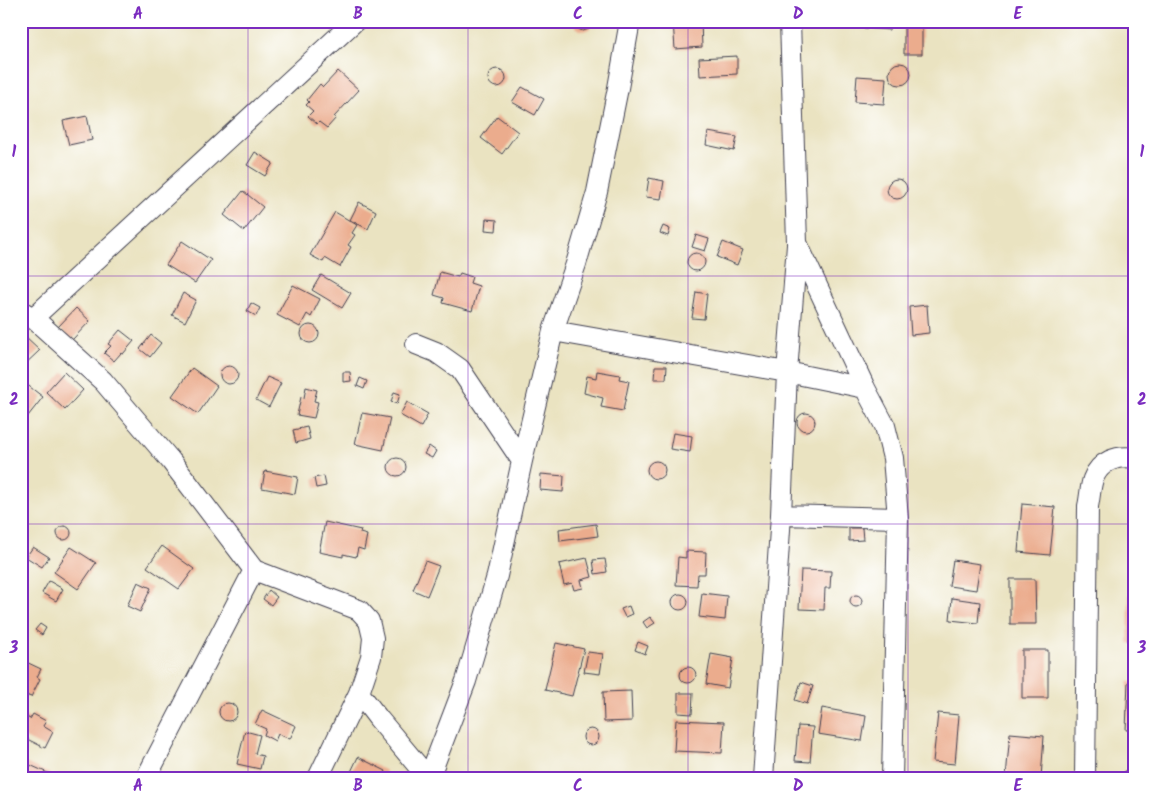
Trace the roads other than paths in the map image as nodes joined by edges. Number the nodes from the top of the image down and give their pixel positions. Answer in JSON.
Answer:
{"nodes":[{"id":1,"x":355,"y":21,"type":"edge"},
{"id":2,"x":630,"y":21,"type":"edge"},
{"id":3,"x":790,"y":21,"type":"edge"},
{"id":4,"x":797,"y":243,"type":"junction"},
{"id":5,"x":27,"y":315,"type":"edge"},
{"id":6,"x":552,"y":330,"type":"junction"},
{"id":7,"x":416,"y":344,"type":"dead end"},
{"id":8,"x":787,"y":372,"type":"junction"},
{"id":9,"x":865,"y":388,"type":"junction"},
{"id":10,"x":1135,"y":458,"type":"edge"},
{"id":11,"x":522,"y":461,"type":"junction"},
{"id":12,"x":781,"y":515,"type":"junction"},
{"id":13,"x":898,"y":518,"type":"junction"},
{"id":14,"x":254,"y":570,"type":"junction"},
{"id":15,"x":359,"y":693,"type":"junction"},
{"id":16,"x":146,"y":778,"type":"edge"},
{"id":17,"x":318,"y":778,"type":"edge"},
{"id":18,"x":429,"y":778,"type":"edge"},
{"id":19,"x":763,"y":778,"type":"edge"},
{"id":20,"x":892,"y":778,"type":"edge"},
{"id":21,"x":1085,"y":778,"type":"edge"}],
"edges":[{"from":1,"to":5,"type":"street"},
{"from":2,"to":6,"type":"street"},
{"from":3,"to":4,"type":"street"},
{"from":4,"to":8,"type":"street"},
{"from":4,"to":9,"type":"street"},
{"from":5,"to":14,"type":"street"},
{"from":6,"to":8,"type":"street"},
{"from":6,"to":11,"type":"street"},
{"from":7,"to":11,"type":"street"},
{"from":8,"to":9,"type":"street"},
{"from":8,"to":12,"type":"street"},
{"from":9,"to":13,"type":"street"},
{"from":10,"to":21,"type":"street"},
{"from":11,"to":18,"type":"street"},
{"from":12,"to":13,"type":"street"},
{"from":12,"to":19,"type":"street"},
{"from":13,"to":20,"type":"street"},
{"from":14,"to":15,"type":"street"},
{"from":14,"to":16,"type":"street"},
{"from":15,"to":17,"type":"street"},
{"from":15,"to":18,"type":"street"}]}
